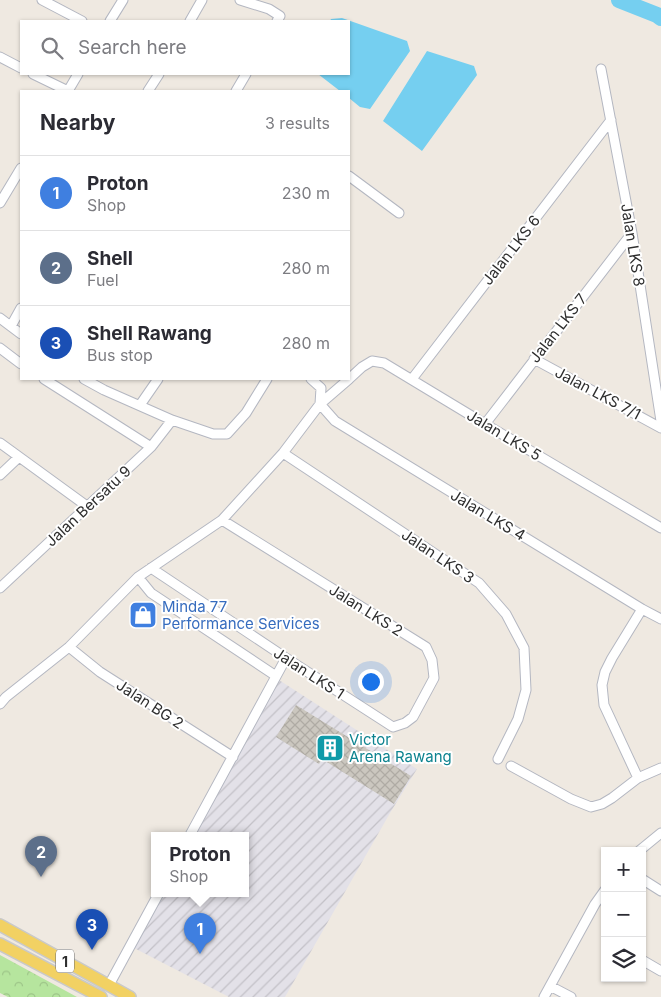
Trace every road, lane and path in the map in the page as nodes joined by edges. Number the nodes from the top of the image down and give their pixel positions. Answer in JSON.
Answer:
{"nodes":[{"id":1,"x":42,"y":0,"type":"edge"},
{"id":2,"x":122,"y":0,"type":"edge"},
{"id":3,"x":202,"y":0,"type":"edge"},
{"id":4,"x":240,"y":0,"type":"edge"},
{"id":5,"x":279,"y":19,"type":"edge"},
{"id":6,"x":80,"y":20,"type":"edge"},
{"id":7,"x":111,"y":20,"type":"edge"},
{"id":8,"x":191,"y":20,"type":"edge"},
{"id":9,"x":0,"y":57,"type":"edge"},
{"id":10,"x":20,"y":67,"type":"edge"},
{"id":11,"x":602,"y":69,"type":"dead end"},
{"id":12,"x":35,"y":75,"type":"edge"},
{"id":13,"x":77,"y":75,"type":"edge"},
{"id":14,"x":158,"y":75,"type":"edge"},
{"id":15,"x":245,"y":75,"type":"edge"},
{"id":16,"x":66,"y":90,"type":"edge"},
{"id":17,"x":69,"y":90,"type":"edge"},
{"id":18,"x":149,"y":90,"type":"edge"},
{"id":19,"x":237,"y":90,"type":"edge"},
{"id":20,"x":611,"y":120,"type":"junction"},
{"id":21,"x":20,"y":170,"type":"edge"},
{"id":22,"x":350,"y":177,"type":"edge"},
{"id":23,"x":1,"y":200,"type":"edge"},
{"id":24,"x":399,"y":213,"type":"dead end"},
{"id":25,"x":632,"y":233,"type":"junction"},
{"id":26,"x":20,"y":310,"type":"edge"},
{"id":27,"x":0,"y":318,"type":"edge"},
{"id":28,"x":11,"y":326,"type":"junction"},
{"id":29,"x":20,"y":333,"type":"edge"},
{"id":30,"x":0,"y":348,"type":"edge"},
{"id":31,"x":534,"y":359,"type":"junction"},
{"id":32,"x":20,"y":363,"type":"edge"},
{"id":33,"x":350,"y":378,"type":"edge"},
{"id":34,"x":412,"y":379,"type":"junction"},
{"id":35,"x":46,"y":380,"type":"edge"},
{"id":36,"x":86,"y":380,"type":"edge"},
{"id":37,"x":157,"y":380,"type":"edge"},
{"id":38,"x":266,"y":380,"type":"edge"},
{"id":39,"x":311,"y":380,"type":"edge"},
{"id":40,"x":348,"y":380,"type":"edge"},
{"id":41,"x":320,"y":404,"type":"junction"},
{"id":42,"x":140,"y":406,"type":"junction"},
{"id":43,"x":172,"y":420,"type":"junction"},
{"id":44,"x":661,"y":421,"type":"edge"},
{"id":45,"x":485,"y":424,"type":"junction"},
{"id":46,"x":661,"y":428,"type":"edge"},
{"id":47,"x":0,"y":443,"type":"edge"},
{"id":48,"x":151,"y":447,"type":"junction"},
{"id":49,"x":283,"y":453,"type":"junction"},
{"id":50,"x":19,"y":457,"type":"junction"},
{"id":51,"x":0,"y":475,"type":"edge"},
{"id":52,"x":88,"y":506,"type":"junction"},
{"id":53,"x":222,"y":520,"type":"junction"},
{"id":54,"x":661,"y":528,"type":"edge"},
{"id":55,"x":151,"y":568,"type":"junction"},
{"id":56,"x":138,"y":577,"type":"junction"},
{"id":57,"x":0,"y":588,"type":"edge"},
{"id":58,"x":642,"y":608,"type":"junction"},
{"id":59,"x":661,"y":619,"type":"edge"},
{"id":60,"x":69,"y":647,"type":"junction"},
{"id":61,"x":286,"y":658,"type":"junction"},
{"id":62,"x":276,"y":676,"type":"junction"},
{"id":63,"x":0,"y":704,"type":"edge"},
{"id":64,"x":393,"y":727,"type":"joint"},
{"id":65,"x":233,"y":757,"type":"junction"},
{"id":66,"x":498,"y":759,"type":"dead end"},
{"id":67,"x":511,"y":766,"type":"dead end"},
{"id":68,"x":661,"y":768,"type":"edge"},
{"id":69,"x":638,"y":778,"type":"junction"},
{"id":70,"x":192,"y":832,"type":"edge"},
{"id":71,"x":661,"y":833,"type":"edge"},
{"id":72,"x":643,"y":847,"type":"edge"},
{"id":73,"x":646,"y":882,"type":"edge"},
{"id":74,"x":661,"y":891,"type":"edge"},
{"id":75,"x":604,"y":892,"type":"edge"},
{"id":76,"x":157,"y":897,"type":"edge"},
{"id":77,"x":0,"y":926,"type":"edge"},
{"id":78,"x":0,"y":944,"type":"edge"},
{"id":79,"x":646,"y":962,"type":"edge"},
{"id":80,"x":661,"y":971,"type":"edge"},
{"id":81,"x":109,"y":985,"type":"junction"},
{"id":82,"x":550,"y":986,"type":"junction"},
{"id":83,"x":101,"y":997,"type":"edge"},
{"id":84,"x":130,"y":997,"type":"edge"},
{"id":85,"x":544,"y":997,"type":"edge"},
{"id":86,"x":571,"y":997,"type":"edge"}],
"edges":[{"from":1,"to":6,"type":"street"},
{"from":2,"to":7,"type":"street"},
{"from":3,"to":8,"type":"street"},
{"from":4,"to":5,"type":"street"},
{"from":9,"to":10,"type":"street"},
{"from":11,"to":20,"type":"street","name":"Jalan LKS 8"},
{"from":12,"to":16,"type":"street"},
{"from":13,"to":17,"type":"street"},
{"from":14,"to":18,"type":"street"},
{"from":15,"to":19,"type":"street"},
{"from":20,"to":25,"type":"street","name":"Jalan LKS 8"},
{"from":20,"to":34,"type":"street","name":"Jalan LKS 6"},
{"from":21,"to":23,"type":"street"},
{"from":22,"to":24,"type":"street"},
{"from":25,"to":31,"type":"street","name":"Jalan LKS 7"},
{"from":25,"to":44,"type":"street","name":"Jalan LKS 8"},
{"from":26,"to":28,"type":"street"},
{"from":27,"to":28,"type":"street"},
{"from":28,"to":29,"type":"street"},
{"from":30,"to":32,"type":"street"},
{"from":31,"to":45,"type":"street","name":"Jalan LKS 7"},
{"from":31,"to":46,"type":"street","name":"Jalan LKS 7/1"},
{"from":33,"to":34,"type":"street","name":"Jalan LKS 5"},
{"from":34,"to":45,"type":"street","name":"Jalan LKS 5"},
{"from":35,"to":48,"type":"street"},
{"from":36,"to":42,"type":"street"},
{"from":37,"to":42,"type":"street"},
{"from":38,"to":43,"type":"street"},
{"from":39,"to":41,"type":"street"},
{"from":40,"to":41,"type":"street","name":"Jalan LKS 5"},
{"from":41,"to":49,"type":"street","name":"Jalan LKS 5"},
{"from":41,"to":58,"type":"street","name":"Jalan LKS 4"},
{"from":42,"to":43,"type":"street"},
{"from":43,"to":48,"type":"street","name":"Jalan Bersatu 9"},
{"from":45,"to":54,"type":"street","name":"Jalan LKS 5"},
{"from":47,"to":50,"type":"street"},
{"from":48,"to":52,"type":"street","name":"Jalan Bersatu 9"},
{"from":49,"to":53,"type":"street","name":"Jalan LKS 5"},
{"from":49,"to":66,"type":"street","name":"Jalan LKS 3"},
{"from":50,"to":51,"type":"street"},
{"from":50,"to":52,"type":"street"},
{"from":52,"to":57,"type":"street","name":"Jalan Bersatu 9"},
{"from":53,"to":55,"type":"street","name":"Jalan LKS 5"},
{"from":53,"to":64,"type":"street","name":"Jalan LKS 2"},
{"from":55,"to":56,"type":"street","name":"Jalan LKS 5"},
{"from":55,"to":61,"type":"street","name":"Jalan LKS 1"},
{"from":56,"to":60,"type":"street","name":"Jalan LKS 5"},
{"from":56,"to":62,"type":"street"},
{"from":58,"to":59,"type":"street","name":"Jalan LKS 4"},
{"from":58,"to":69,"type":"street"},
{"from":60,"to":63,"type":"street","name":"Jalan LKS 5"},
{"from":60,"to":65,"type":"street","name":"Jalan BG 2"},
{"from":61,"to":62,"type":"street"},
{"from":61,"to":64,"type":"street","name":"Jalan LKS 1"},
{"from":62,"to":65,"type":"street"},
{"from":65,"to":70,"type":"street"},
{"from":67,"to":69,"type":"street"},
{"from":68,"to":69,"type":"street"},
{"from":71,"to":72,"type":"street"},
{"from":73,"to":74,"type":"street"},
{"from":75,"to":82,"type":"street"},
{"from":76,"to":81,"type":"street"},
{"from":77,"to":81,"type":"main road","number":"1"},
{"from":78,"to":83,"type":"main road","number":"1"},
{"from":79,"to":80,"type":"street"},
{"from":81,"to":84,"type":"main road","number":"1"},
{"from":82,"to":85,"type":"street"},
{"from":82,"to":86,"type":"street"}]}
